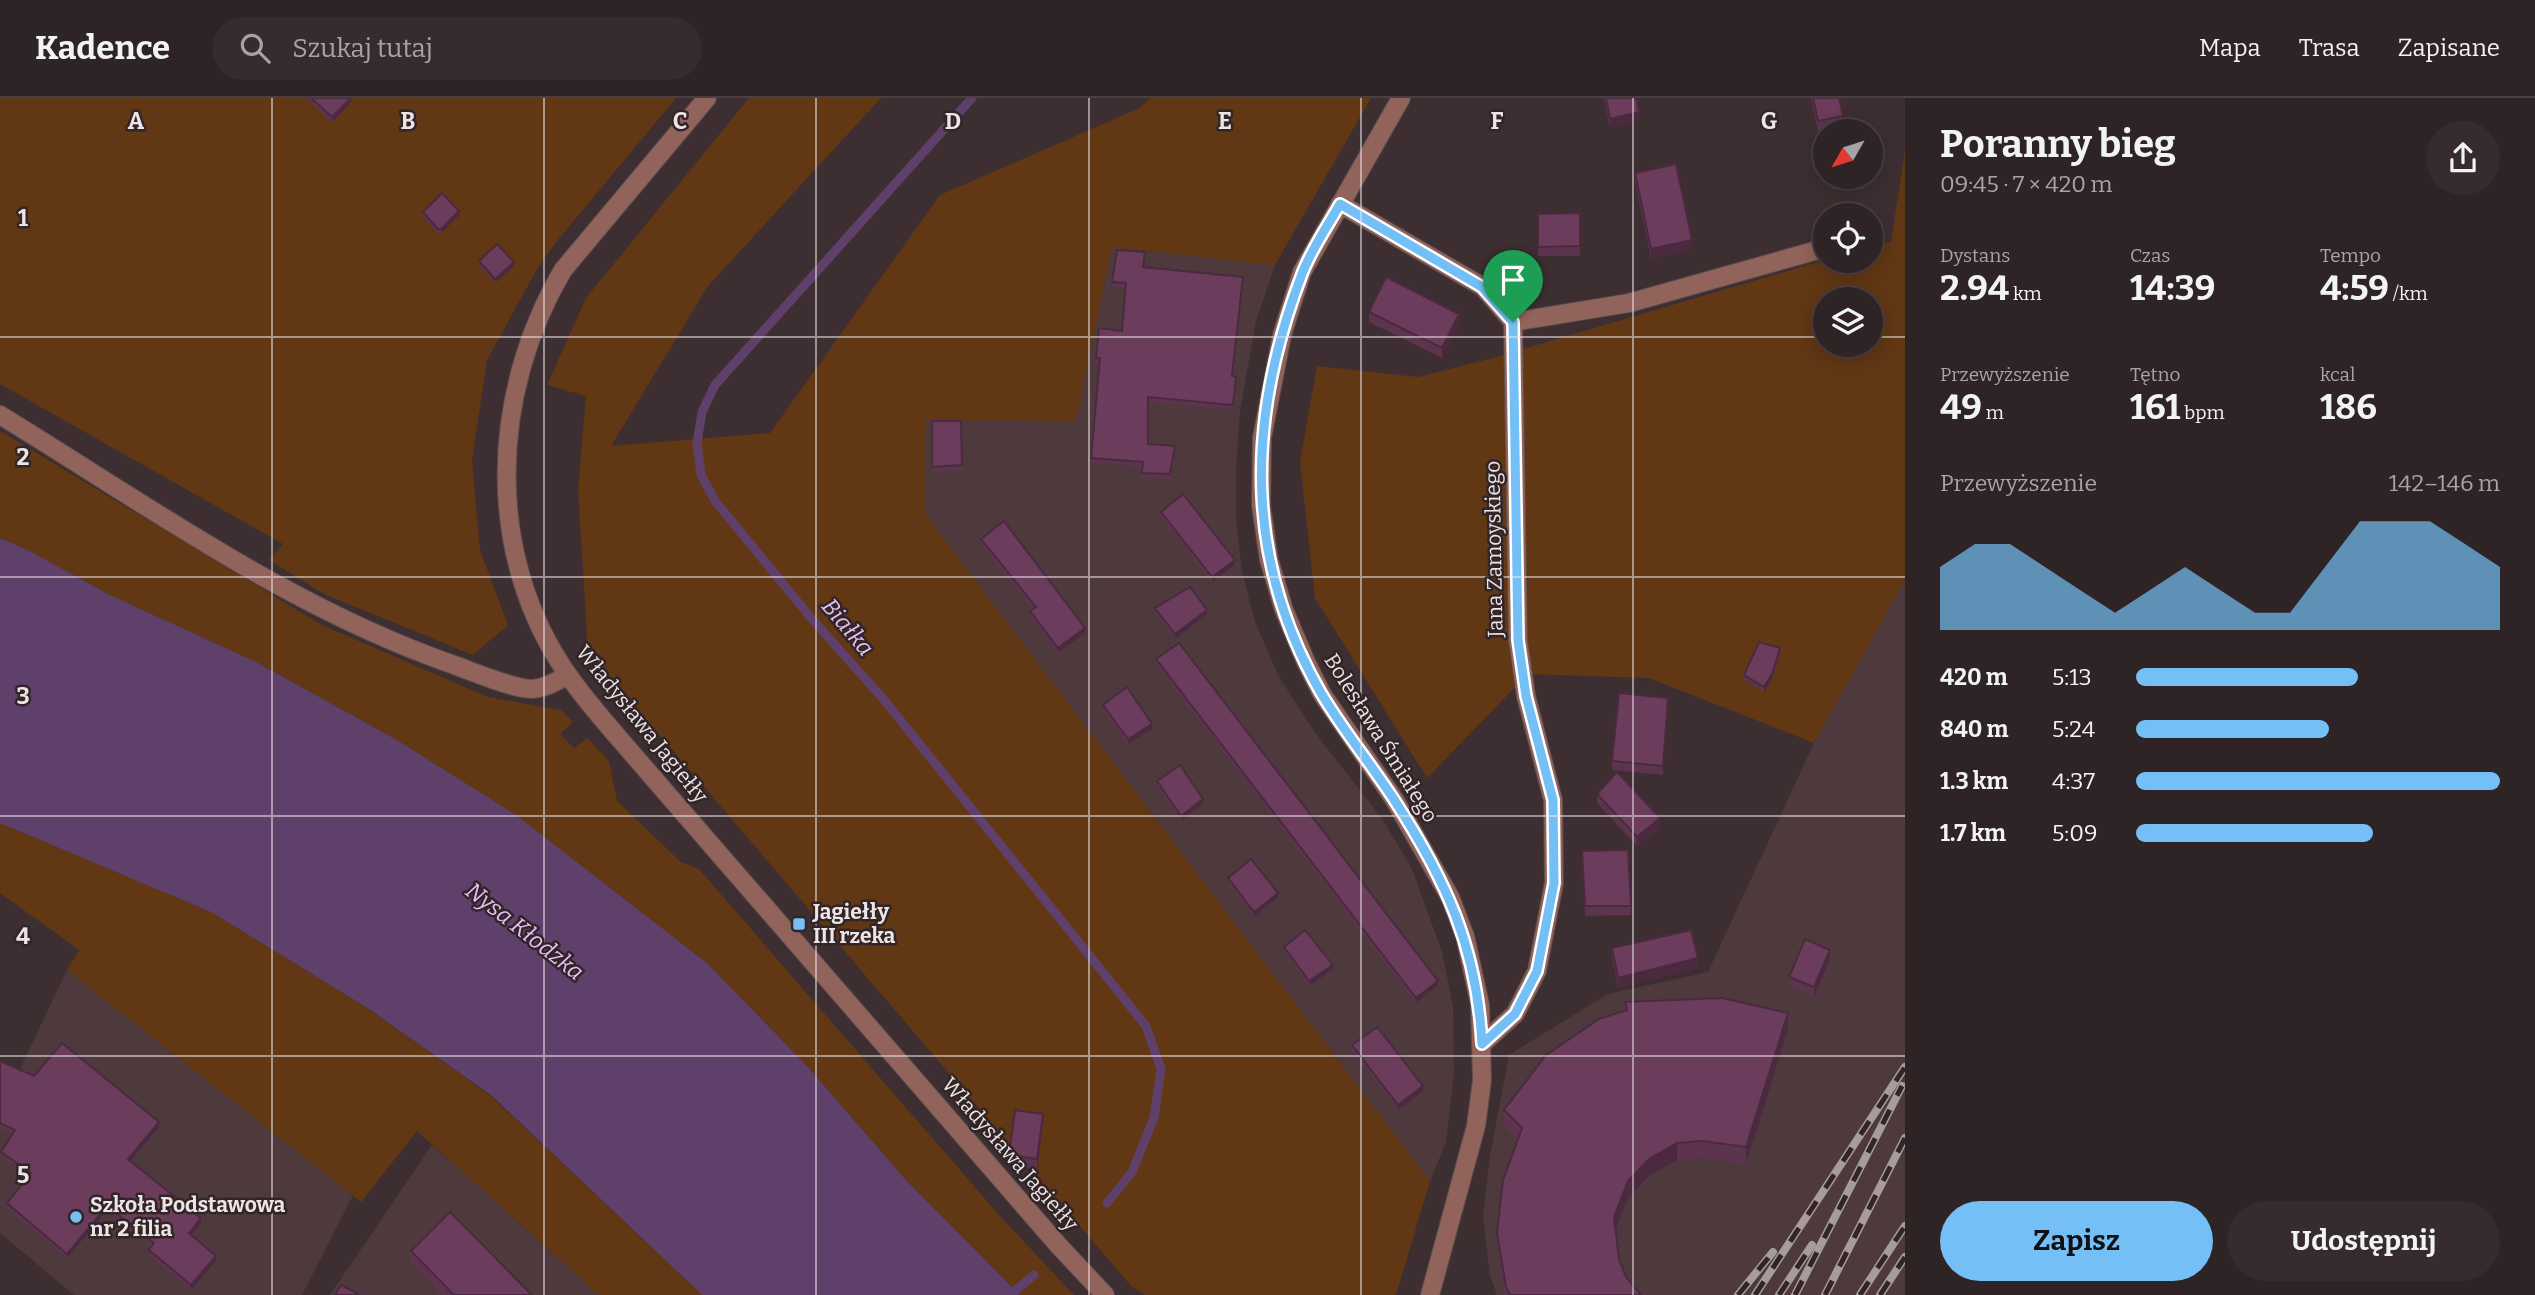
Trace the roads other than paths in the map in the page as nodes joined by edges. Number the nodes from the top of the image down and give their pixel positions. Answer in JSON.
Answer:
{"nodes":[{"id":1,"x":707,"y":98,"type":"edge"},
{"id":2,"x":1401,"y":98,"type":"edge"},
{"id":3,"x":1340,"y":204,"type":"junction"},
{"id":4,"x":1813,"y":251,"type":"edge"},
{"id":5,"x":1513,"y":322,"type":"junction"},
{"id":6,"x":0,"y":415,"type":"edge"},
{"id":7,"x":568,"y":676,"type":"junction"},
{"id":8,"x":1482,"y":1044,"type":"junction"},
{"id":9,"x":1105,"y":1295,"type":"edge"},
{"id":10,"x":1430,"y":1295,"type":"edge"}],
"edges":[{"from":1,"to":7,"type":"street","name":"Władysława Jagiełły"},
{"from":2,"to":3,"type":"street","name":"Bolesława Śmiałego"},
{"from":3,"to":5,"type":"street"},
{"from":3,"to":8,"type":"street","name":"Bolesława Śmiałego"},
{"from":4,"to":5,"type":"street"},
{"from":5,"to":8,"type":"street","name":"Jana Zamoyskiego"},
{"from":6,"to":7,"type":"street"},
{"from":7,"to":9,"type":"street","name":"Władysława Jagiełły"},
{"from":8,"to":10,"type":"street","name":"Bolesława Śmiałego"}]}
